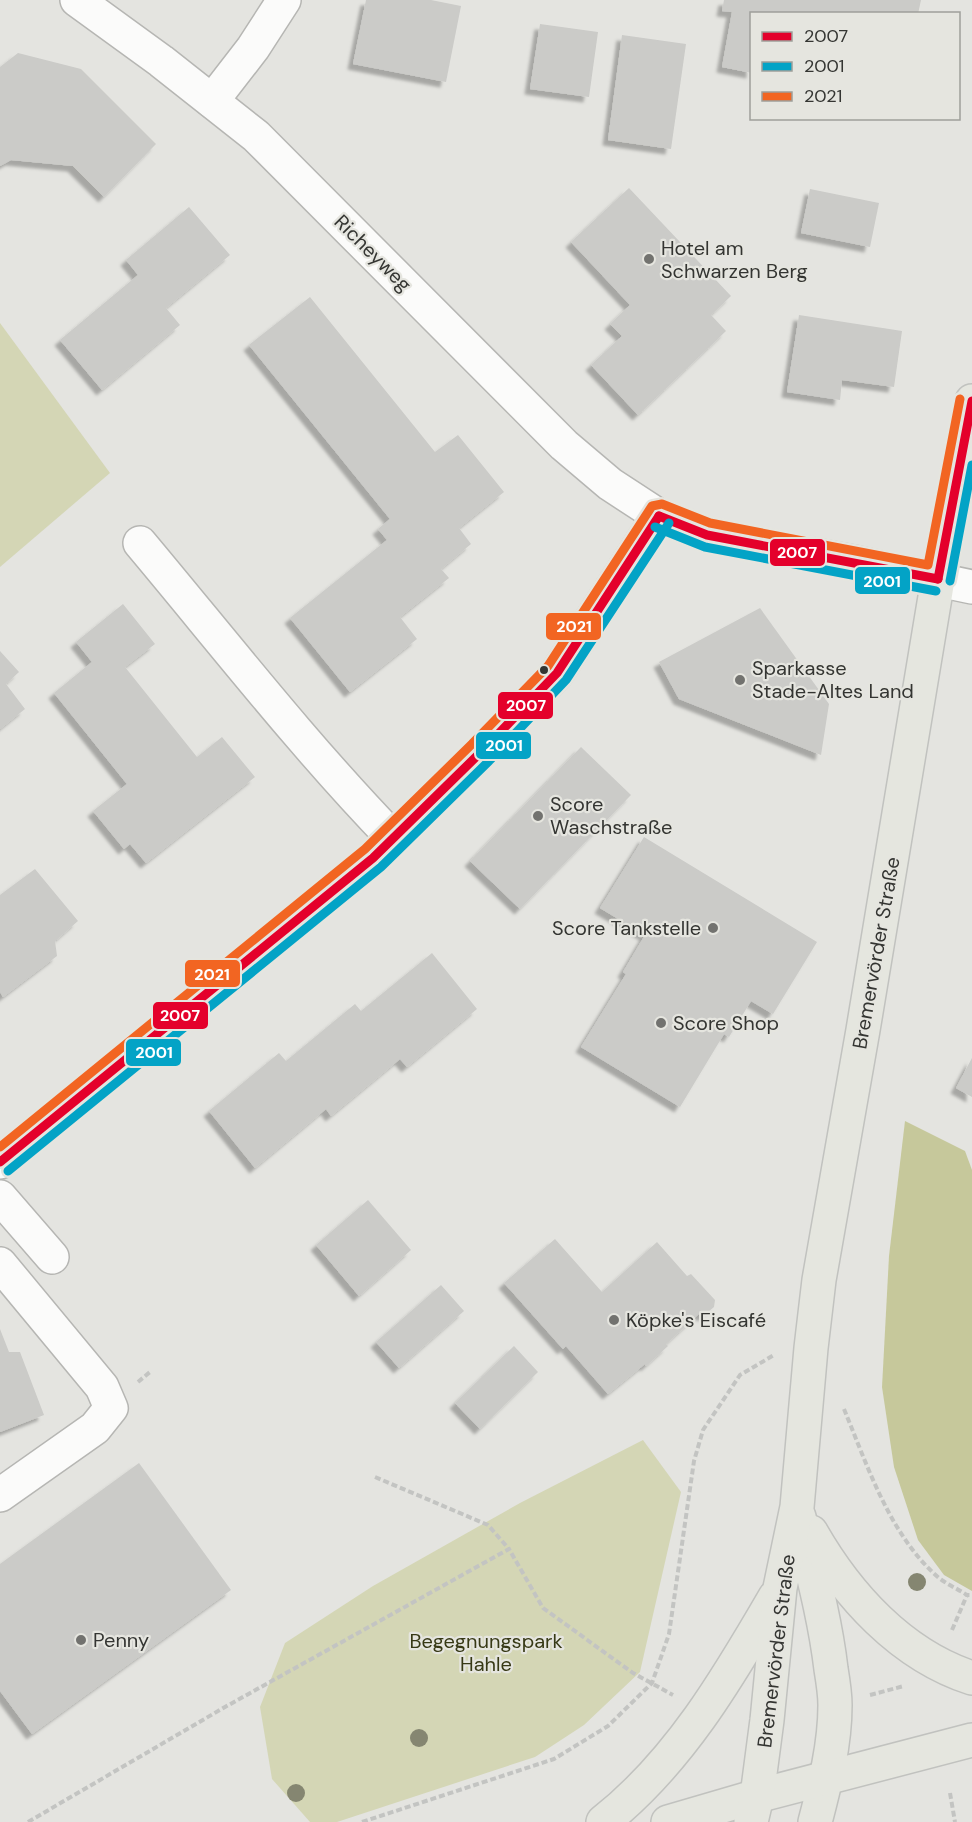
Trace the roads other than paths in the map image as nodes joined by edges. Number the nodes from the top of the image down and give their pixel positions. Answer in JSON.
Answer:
{"nodes":[{"id":1,"x":77,"y":0,"type":"edge"},
{"id":2,"x":284,"y":0,"type":"edge"},
{"id":3,"x":212,"y":101,"type":"junction"},
{"id":4,"x":972,"y":401,"type":"edge"},
{"id":5,"x":659,"y":516,"type":"junction"},
{"id":6,"x":141,"y":543,"type":"dead end"},
{"id":7,"x":938,"y":579,"type":"junction"},
{"id":8,"x":972,"y":587,"type":"edge"},
{"id":9,"x":393,"y":838,"type":"junction"},
{"id":10,"x":0,"y":1162,"type":"edge"},
{"id":11,"x":0,"y":1197,"type":"edge"},
{"id":12,"x":52,"y":1257,"type":"dead end"},
{"id":13,"x":0,"y":1264,"type":"edge"},
{"id":14,"x":0,"y":1495,"type":"edge"},
{"id":15,"x":796,"y":1507,"type":"junction"},
{"id":16,"x":780,"y":1588,"type":"junction"},
{"id":17,"x":972,"y":1678,"type":"edge"},
{"id":18,"x":972,"y":1740,"type":"edge"},
{"id":19,"x":826,"y":1777,"type":"junction"},
{"id":20,"x":754,"y":1809,"type":"edge"},
{"id":21,"x":603,"y":1822,"type":"edge"},
{"id":22,"x":668,"y":1822,"type":"edge"},
{"id":23,"x":815,"y":1822,"type":"edge"}],
"edges":[{"from":1,"to":3,"type":"street","name":"Richeyweg"},
{"from":2,"to":3,"type":"street"},
{"from":3,"to":5,"type":"street","name":"Richeyweg"},
{"from":4,"to":7,"type":"main road","name":"Bremervörder Straße"},
{"from":5,"to":7,"type":"street","name":"Richeyweg"},
{"from":5,"to":9,"type":"street"},
{"from":6,"to":9,"type":"street"},
{"from":7,"to":8,"type":"street","name":"Richeyweg"},
{"from":7,"to":15,"type":"main road","name":"Bremervörder Straße"},
{"from":9,"to":10,"type":"street"},
{"from":11,"to":12,"type":"street"},
{"from":13,"to":14,"type":"street"},
{"from":15,"to":16,"type":"main road","name":"Bremervörder Straße"},
{"from":15,"to":17,"type":"main road"},
{"from":15,"to":19,"type":"main road","name":"Bremervörder Straße"},
{"from":16,"to":20,"type":"main road","name":"Bremervörder Straße"},
{"from":16,"to":21,"type":"main road"},
{"from":18,"to":19,"type":"main road"},
{"from":19,"to":20,"type":"main road"},
{"from":19,"to":23,"type":"main road","name":"Bremervörder Straße"},
{"from":20,"to":22,"type":"main road"}]}
